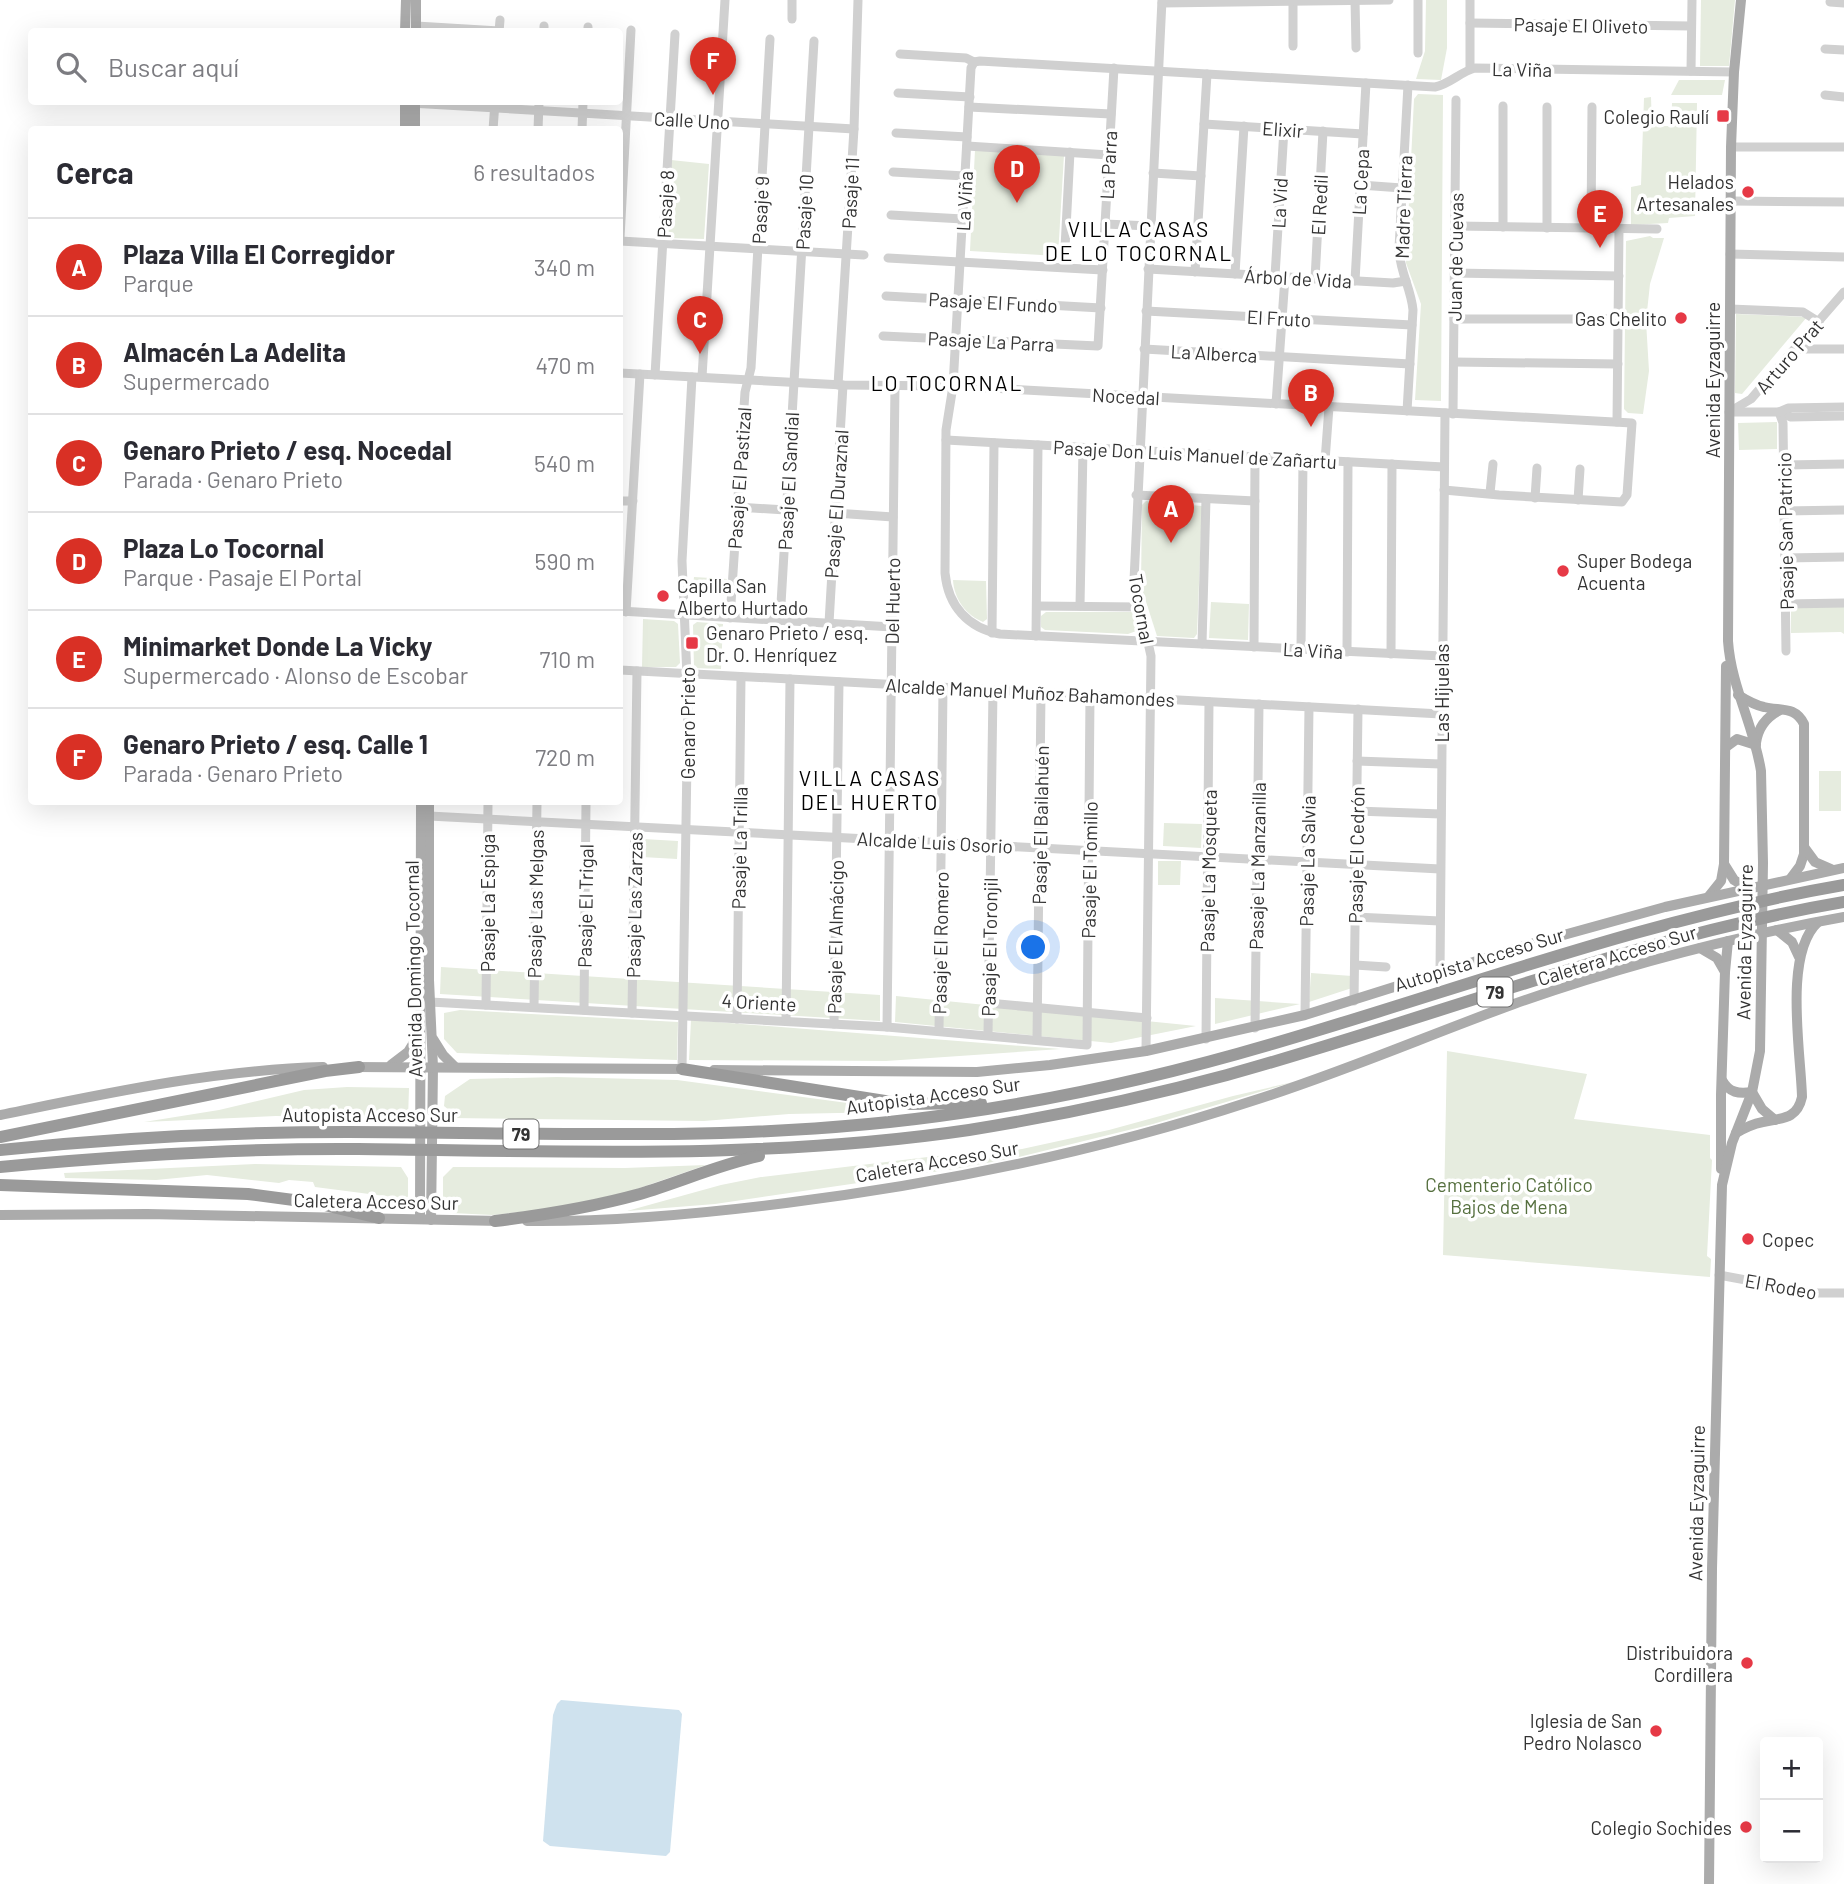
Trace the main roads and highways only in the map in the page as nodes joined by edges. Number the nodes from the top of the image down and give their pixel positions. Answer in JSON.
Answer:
{"nodes":[{"id":1,"x":406,"y":0,"type":"edge"},
{"id":2,"x":416,"y":0,"type":"edge"},
{"id":3,"x":1741,"y":0,"type":"edge"},
{"id":4,"x":412,"y":28,"type":"edge"},
{"id":5,"x":412,"y":28,"type":"edge"},
{"id":6,"x":410,"y":105,"type":"edge"},
{"id":7,"x":410,"y":105,"type":"edge"},
{"id":8,"x":406,"y":126,"type":"edge"},
{"id":9,"x":414,"y":126,"type":"edge"},
{"id":10,"x":1728,"y":641,"type":"junction"},
{"id":11,"x":1738,"y":695,"type":"junction"},
{"id":12,"x":1783,"y":709,"type":"junction"},
{"id":13,"x":1756,"y":745,"type":"junction"},
{"id":14,"x":1726,"y":747,"type":"junction"},
{"id":15,"x":421,"y":805,"type":"edge"},
{"id":16,"x":429,"y":805,"type":"edge"},
{"id":17,"x":1804,"y":847,"type":"junction"},
{"id":18,"x":1724,"y":864,"type":"junction"},
{"id":19,"x":1839,"y":869,"type":"edge"},
{"id":20,"x":1791,"y":878,"type":"junction"},
{"id":21,"x":1844,"y":885,"type":"edge"},
{"id":22,"x":1747,"y":888,"type":"junction"},
{"id":23,"x":1709,"y":896,"type":"junction"},
{"id":24,"x":1844,"y":902,"type":"edge"},
{"id":25,"x":1844,"y":917,"type":"edge"},
{"id":26,"x":1818,"y":922,"type":"junction"},
{"id":27,"x":1777,"y":930,"type":"junction"},
{"id":28,"x":1728,"y":941,"type":"junction"},
{"id":29,"x":1700,"y":948,"type":"junction"},
{"id":30,"x":1800,"y":959,"type":"junction"},
{"id":31,"x":1725,"y":972,"type":"junction"},
{"id":32,"x":420,"y":1031,"type":"junction"},
{"id":33,"x":433,"y":1038,"type":"junction"},
{"id":34,"x":389,"y":1066,"type":"junction"},
{"id":35,"x":421,"y":1066,"type":"junction"},
{"id":36,"x":433,"y":1066,"type":"junction"},
{"id":37,"x":359,"y":1067,"type":"junction"},
{"id":38,"x":455,"y":1067,"type":"junction"},
{"id":39,"x":682,"y":1069,"type":"junction"},
{"id":40,"x":1722,"y":1080,"type":"junction"},
{"id":41,"x":1752,"y":1092,"type":"junction"},
{"id":42,"x":1041,"y":1100,"type":"junction"},
{"id":43,"x":427,"y":1108,"type":"junction"},
{"id":44,"x":0,"y":1115,"type":"edge"},
{"id":45,"x":1775,"y":1120,"type":"junction"},
{"id":46,"x":1736,"y":1133,"type":"junction"},
{"id":47,"x":0,"y":1137,"type":"edge"},
{"id":48,"x":811,"y":1147,"type":"junction"},
{"id":49,"x":0,"y":1150,"type":"edge"},
{"id":50,"x":0,"y":1167,"type":"edge"},
{"id":51,"x":1723,"y":1178,"type":"junction"},
{"id":52,"x":0,"y":1185,"type":"edge"},
{"id":53,"x":0,"y":1215,"type":"edge"},
{"id":54,"x":379,"y":1218,"type":"junction"},
{"id":55,"x":425,"y":1219,"type":"junction"},
{"id":56,"x":495,"y":1221,"type":"junction"},
{"id":57,"x":1709,"y":1884,"type":"edge"}],
"edges":[{"from":1,"to":4,"type":"main road"},
{"from":2,"to":5,"type":"main road"},
{"from":3,"to":10,"type":"main road","name":"Avenida Eyzaguirre"},
{"from":6,"to":8,"type":"main road"},
{"from":7,"to":9,"type":"main road"},
{"from":10,"to":11,"type":"main road","name":"Avenida Eyzaguirre"},
{"from":10,"to":14,"type":"main road"},
{"from":11,"to":12,"type":"main road"},
{"from":11,"to":13,"type":"main road","name":"Avenida Eyzaguirre"},
{"from":12,"to":13,"type":"main road"},
{"from":12,"to":17,"type":"main road"},
{"from":13,"to":14,"type":"main road"},
{"from":13,"to":41,"type":"main road","name":"Avenida Eyzaguirre"},
{"from":14,"to":18,"type":"main road"},
{"from":15,"to":32,"type":"main road","name":"Avenida Domingo Tocornal"},
{"from":16,"to":33,"type":"main road","name":"Avenida Domingo Tocornal"},
{"from":17,"to":19,"type":"main road"},
{"from":17,"to":20,"type":"main road"},
{"from":18,"to":22,"type":"main road"},
{"from":18,"to":23,"type":"main road"},
{"from":19,"to":20,"type":"main road"},
{"from":20,"to":22,"type":"main road","name":"Caletera Acceso Sur"},
{"from":21,"to":42,"type":"highway","name":"Autopista Acceso Sur","number":"79"},
{"from":22,"to":23,"type":"main road","name":"Caletera Acceso Sur"},
{"from":23,"to":39,"type":"main road","name":"Caletera Acceso Sur"},
{"from":24,"to":48,"type":"highway","name":"Autopista Acceso Sur","number":"79"},
{"from":25,"to":26,"type":"main road","name":"Caletera Acceso Sur"},
{"from":26,"to":27,"type":"main road","name":"Caletera Acceso Sur"},
{"from":26,"to":30,"type":"main road"},
{"from":27,"to":28,"type":"main road","name":"Caletera Acceso Sur"},
{"from":27,"to":30,"type":"main road"},
{"from":28,"to":29,"type":"main road","name":"Caletera Acceso Sur"},
{"from":28,"to":31,"type":"main road"},
{"from":29,"to":31,"type":"main road"},
{"from":29,"to":56,"type":"main road","name":"Caletera Acceso Sur"},
{"from":30,"to":45,"type":"main road"},
{"from":31,"to":40,"type":"main road"},
{"from":32,"to":34,"type":"main road"},
{"from":32,"to":35,"type":"main road","name":"Avenida Domingo Tocornal"},
{"from":33,"to":36,"type":"main road","name":"Avenida Domingo Tocornal"},
{"from":33,"to":38,"type":"main road"},
{"from":34,"to":35,"type":"main road","name":"Caletera Acceso Sur"},
{"from":34,"to":37,"type":"main road","name":"Caletera Acceso Sur"},
{"from":35,"to":36,"type":"main road","name":"Caletera Acceso Sur"},
{"from":35,"to":43,"type":"main road","name":"Avenida Domingo Tocornal"},
{"from":36,"to":38,"type":"main road","name":"Caletera Acceso Sur"},
{"from":36,"to":43,"type":"main road","name":"Avenida Domingo Tocornal"},
{"from":37,"to":44,"type":"main road","name":"Caletera Acceso Sur"},
{"from":37,"to":47,"type":"highway"},
{"from":38,"to":39,"type":"main road","name":"Caletera Acceso Sur"},
{"from":39,"to":42,"type":"highway"},
{"from":40,"to":41,"type":"main road"},
{"from":40,"to":51,"type":"main road"},
{"from":41,"to":45,"type":"main road"},
{"from":41,"to":46,"type":"main road","name":"Avenida Eyzaguirre"},
{"from":42,"to":49,"type":"highway","name":"Autopista Acceso Sur","number":"79"},
{"from":43,"to":55,"type":"main road","name":"Avenida Domingo Tocornal"},
{"from":45,"to":46,"type":"main road"},
{"from":46,"to":51,"type":"main road","name":"Avenida Eyzaguirre"},
{"from":48,"to":50,"type":"highway","name":"Autopista Acceso Sur","number":"79"},
{"from":48,"to":56,"type":"highway"},
{"from":51,"to":57,"type":"main road","name":"Avenida Eyzaguirre"},
{"from":52,"to":54,"type":"highway"},
{"from":53,"to":54,"type":"main road","name":"Caletera Acceso Sur"},
{"from":54,"to":55,"type":"main road","name":"Caletera Acceso Sur"},
{"from":55,"to":56,"type":"main road","name":"Caletera Acceso Sur"}]}
